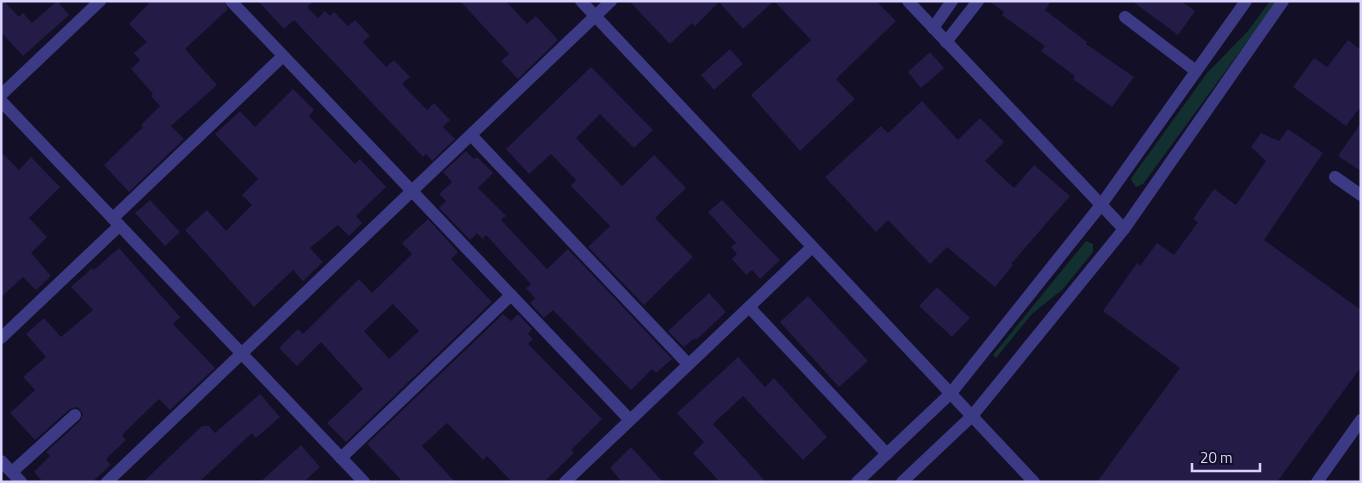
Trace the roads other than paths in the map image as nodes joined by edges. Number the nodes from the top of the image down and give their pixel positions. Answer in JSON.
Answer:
{"nodes":[{"id":1,"x":100,"y":1,"type":"edge"},
{"id":2,"x":231,"y":1,"type":"edge"},
{"id":3,"x":581,"y":1,"type":"edge"},
{"id":4,"x":612,"y":1,"type":"edge"},
{"id":5,"x":908,"y":1,"type":"edge"},
{"id":6,"x":952,"y":1,"type":"edge"},
{"id":7,"x":978,"y":1,"type":"edge"},
{"id":8,"x":1246,"y":1,"type":"edge"},
{"id":9,"x":1283,"y":1,"type":"edge"},
{"id":10,"x":1125,"y":16,"type":"dead end"},
{"id":11,"x":595,"y":17,"type":"junction"},
{"id":12,"x":933,"y":28,"type":"junction"},
{"id":13,"x":946,"y":42,"type":"junction"},
{"id":14,"x":283,"y":56,"type":"junction"},
{"id":15,"x":1196,"y":71,"type":"junction"},
{"id":16,"x":1,"y":95,"type":"edge"},
{"id":17,"x":1,"y":101,"type":"edge"},
{"id":18,"x":471,"y":135,"type":"junction"},
{"id":19,"x":1335,"y":177,"type":"dead end"},
{"id":20,"x":412,"y":191,"type":"junction"},
{"id":21,"x":1361,"y":195,"type":"edge"},
{"id":22,"x":1101,"y":205,"type":"junction"},
{"id":23,"x":116,"y":222,"type":"junction"},
{"id":24,"x":1124,"y":229,"type":"junction"},
{"id":25,"x":812,"y":247,"type":"junction"},
{"id":26,"x":511,"y":295,"type":"junction"},
{"id":27,"x":749,"y":307,"type":"junction"},
{"id":28,"x":1,"y":338,"type":"edge"},
{"id":29,"x":242,"y":354,"type":"junction"},
{"id":30,"x":688,"y":364,"type":"junction"},
{"id":31,"x":951,"y":393,"type":"junction"},
{"id":32,"x":74,"y":415,"type":"dead end"},
{"id":33,"x":972,"y":416,"type":"junction"},
{"id":34,"x":630,"y":420,"type":"junction"},
{"id":35,"x":1361,"y":420,"type":"edge"},
{"id":36,"x":887,"y":454,"type":"junction"},
{"id":37,"x":341,"y":458,"type":"junction"},
{"id":38,"x":1,"y":461,"type":"edge"},
{"id":39,"x":12,"y":472,"type":"junction"},
{"id":40,"x":21,"y":482,"type":"edge"},
{"id":41,"x":107,"y":482,"type":"edge"},
{"id":42,"x":364,"y":482,"type":"edge"},
{"id":43,"x":565,"y":482,"type":"edge"},
{"id":44,"x":857,"y":482,"type":"edge"},
{"id":45,"x":902,"y":482,"type":"edge"},
{"id":46,"x":1034,"y":482,"type":"edge"},
{"id":47,"x":1317,"y":482,"type":"edge"}],
"edges":[{"from":1,"to":16,"type":"street"},
{"from":2,"to":14,"type":"street"},
{"from":3,"to":11,"type":"street"},
{"from":4,"to":11,"type":"street"},
{"from":5,"to":12,"type":"street"},
{"from":6,"to":12,"type":"street"},
{"from":7,"to":13,"type":"street"},
{"from":8,"to":15,"type":"street"},
{"from":9,"to":24,"type":"street"},
{"from":10,"to":15,"type":"street"},
{"from":11,"to":18,"type":"street"},
{"from":11,"to":25,"type":"street"},
{"from":12,"to":13,"type":"street"},
{"from":13,"to":22,"type":"street"},
{"from":14,"to":20,"type":"street"},
{"from":14,"to":23,"type":"street"},
{"from":15,"to":22,"type":"street"},
{"from":17,"to":23,"type":"street"},
{"from":18,"to":20,"type":"street"},
{"from":18,"to":30,"type":"street"},
{"from":19,"to":21,"type":"street"},
{"from":20,"to":26,"type":"street"},
{"from":20,"to":29,"type":"street"},
{"from":22,"to":24,"type":"street"},
{"from":22,"to":31,"type":"street"},
{"from":23,"to":28,"type":"street"},
{"from":23,"to":29,"type":"street"},
{"from":24,"to":33,"type":"street"},
{"from":25,"to":27,"type":"street"},
{"from":25,"to":31,"type":"street"},
{"from":26,"to":34,"type":"street"},
{"from":26,"to":37,"type":"street"},
{"from":27,"to":30,"type":"street"},
{"from":27,"to":36,"type":"street"},
{"from":29,"to":37,"type":"street"},
{"from":29,"to":41,"type":"street"},
{"from":30,"to":34,"type":"street"},
{"from":31,"to":33,"type":"street"},
{"from":31,"to":36,"type":"street"},
{"from":32,"to":39,"type":"street"},
{"from":33,"to":45,"type":"street"},
{"from":33,"to":46,"type":"street"},
{"from":34,"to":43,"type":"street"},
{"from":35,"to":47,"type":"street"},
{"from":36,"to":44,"type":"street"},
{"from":37,"to":42,"type":"street"},
{"from":38,"to":39,"type":"street"},
{"from":39,"to":40,"type":"street"}]}
